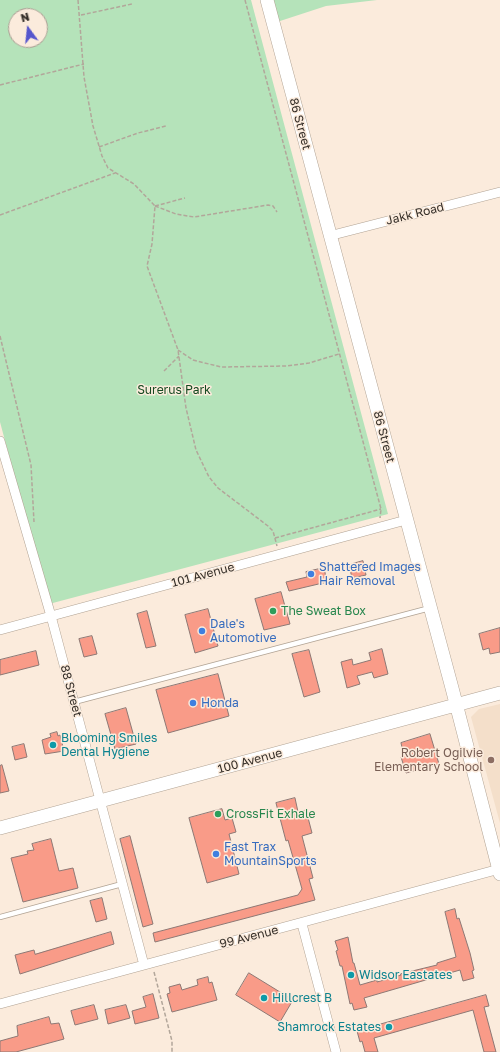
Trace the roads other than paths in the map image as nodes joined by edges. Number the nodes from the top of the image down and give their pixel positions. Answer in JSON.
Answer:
{"nodes":[{"id":1,"x":267,"y":0,"type":"edge"},
{"id":2,"x":500,"y":192,"type":"edge"},
{"id":3,"x":329,"y":236,"type":"junction"},
{"id":4,"x":0,"y":441,"type":"edge"},
{"id":5,"x":406,"y":520,"type":"junction"},
{"id":6,"x":430,"y":608,"type":"junction"},
{"id":7,"x":51,"y":616,"type":"junction"},
{"id":8,"x":0,"y":630,"type":"edge"},
{"id":9,"x":500,"y":693,"type":"edge"},
{"id":10,"x":74,"y":702,"type":"junction"},
{"id":11,"x":456,"y":705,"type":"junction"},
{"id":12,"x":100,"y":801,"type":"junction"},
{"id":13,"x":0,"y":828,"type":"edge"},
{"id":14,"x":499,"y":872,"type":"edge"},
{"id":15,"x":122,"y":884,"type":"junction"},
{"id":16,"x":0,"y":917,"type":"edge"},
{"id":17,"x":302,"y":924,"type":"junction"},
{"id":18,"x":148,"y":964,"type":"junction"},
{"id":19,"x":0,"y":1004,"type":"edge"},
{"id":20,"x":336,"y":1052,"type":"edge"}],
"edges":[{"from":1,"to":3,"type":"street","name":"86 Street"},
{"from":2,"to":3,"type":"street","name":"Jakk Road"},
{"from":3,"to":5,"type":"street","name":"86 Street"},
{"from":4,"to":7,"type":"street","name":"88 Street"},
{"from":5,"to":6,"type":"street","name":"86 Street"},
{"from":5,"to":7,"type":"street","name":"101 Avenue"},
{"from":6,"to":10,"type":"lane"},
{"from":6,"to":11,"type":"street","name":"86 Street"},
{"from":7,"to":8,"type":"street","name":"101 Avenue"},
{"from":7,"to":10,"type":"street","name":"88 Street"},
{"from":9,"to":11,"type":"street","name":"100 Avenue"},
{"from":10,"to":12,"type":"street","name":"88 Street"},
{"from":11,"to":12,"type":"street","name":"100 Avenue"},
{"from":11,"to":14,"type":"street","name":"86 Street"},
{"from":12,"to":13,"type":"street","name":"100 Avenue"},
{"from":12,"to":15,"type":"street","name":"88 Street"},
{"from":14,"to":17,"type":"street","name":"99 Avenue"},
{"from":15,"to":16,"type":"lane"},
{"from":15,"to":18,"type":"street","name":"88 Street"},
{"from":17,"to":18,"type":"street","name":"99 Avenue"},
{"from":17,"to":20,"type":"street"},
{"from":18,"to":19,"type":"street","name":"99 Avenue"}]}
